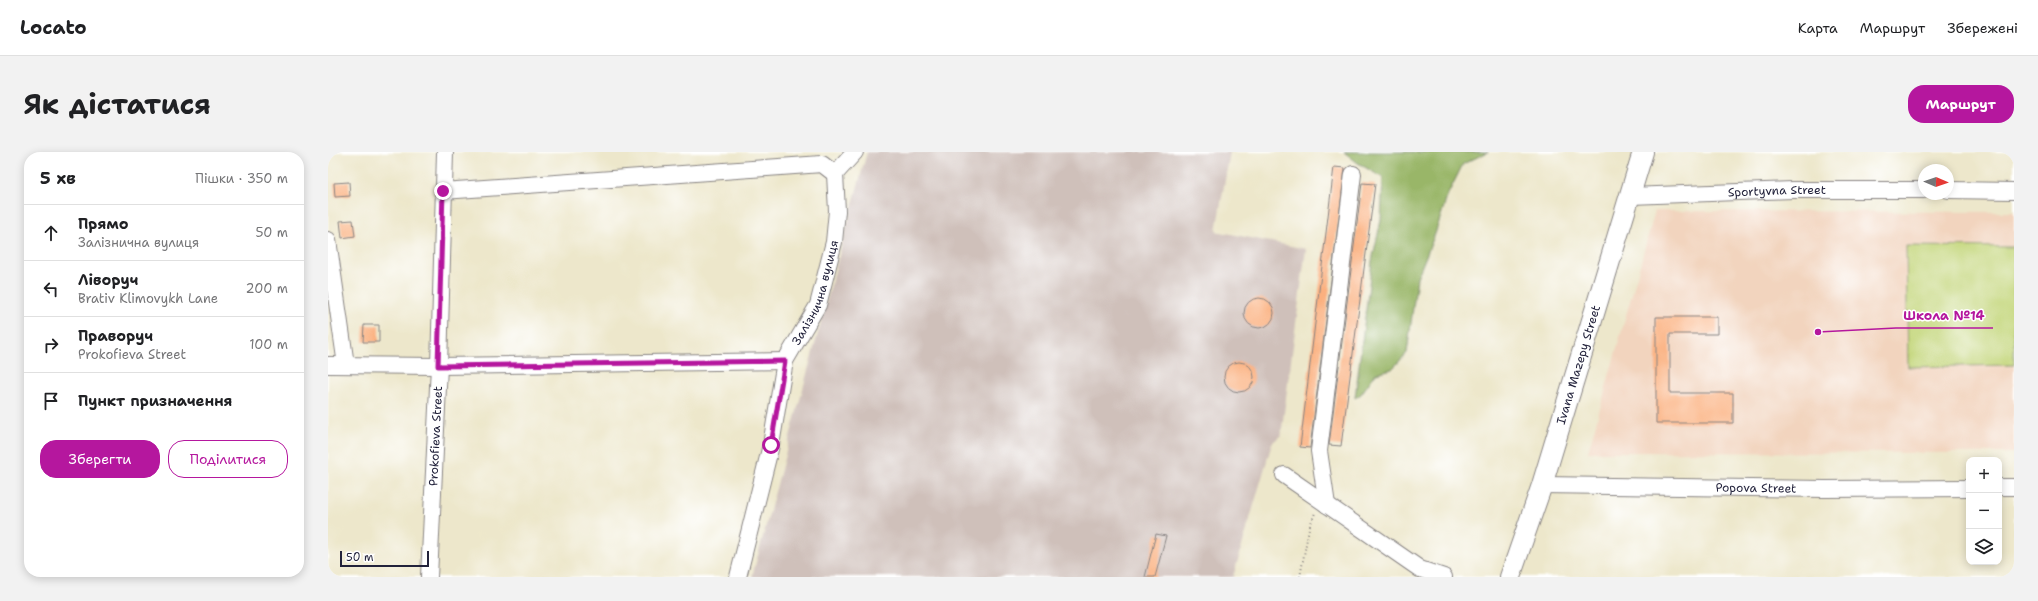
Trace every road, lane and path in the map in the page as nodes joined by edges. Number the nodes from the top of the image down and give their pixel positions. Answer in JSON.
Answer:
{"nodes":[{"id":1,"x":445,"y":152,"type":"edge"},
{"id":2,"x":855,"y":152,"type":"edge"},
{"id":3,"x":1643,"y":152,"type":"edge"},
{"id":4,"x":835,"y":174,"type":"junction"},
{"id":5,"x":1353,"y":174,"type":"dead end"},
{"id":6,"x":1918,"y":190,"type":"edge"},
{"id":7,"x":1954,"y":190,"type":"edge"},
{"id":8,"x":443,"y":191,"type":"junction"},
{"id":9,"x":2014,"y":191,"type":"edge"},
{"id":10,"x":1630,"y":196,"type":"junction"},
{"id":11,"x":328,"y":240,"type":"edge"},
{"id":12,"x":785,"y":361,"type":"junction"},
{"id":13,"x":328,"y":365,"type":"edge"},
{"id":14,"x":346,"y":365,"type":"junction"},
{"id":15,"x":438,"y":366,"type":"junction"},
{"id":16,"x":1284,"y":475,"type":"dead end"},
{"id":17,"x":1542,"y":485,"type":"junction"},
{"id":18,"x":2014,"y":487,"type":"edge"},
{"id":19,"x":1966,"y":488,"type":"edge"},
{"id":20,"x":2002,"y":488,"type":"edge"},
{"id":21,"x":1323,"y":503,"type":"junction"},
{"id":22,"x":429,"y":577,"type":"edge"},
{"id":23,"x":738,"y":577,"type":"edge"},
{"id":24,"x":1300,"y":577,"type":"edge"},
{"id":25,"x":1444,"y":577,"type":"edge"},
{"id":26,"x":1510,"y":577,"type":"edge"}],
"edges":[{"from":1,"to":8,"type":"street","name":"Prokofieva Street"},
{"from":2,"to":4,"type":"street"},
{"from":3,"to":10,"type":"main road","name":"Ivana Mazepy Street"},
{"from":4,"to":8,"type":"street"},
{"from":4,"to":12,"type":"street","name":"Залізнична вулиця"},
{"from":5,"to":21,"type":"street"},
{"from":6,"to":10,"type":"street","name":"Sportyvna Street"},
{"from":7,"to":9,"type":"street"},
{"from":8,"to":15,"type":"street","name":"Prokofieva Street"},
{"from":10,"to":17,"type":"main road","name":"Ivana Mazepy Street"},
{"from":11,"to":14,"type":"street"},
{"from":12,"to":15,"type":"street"},
{"from":12,"to":23,"type":"street","name":"Залізнична вулиця"},
{"from":13,"to":14,"type":"street"},
{"from":14,"to":15,"type":"street"},
{"from":15,"to":22,"type":"street","name":"Prokofieva Street"},
{"from":16,"to":21,"type":"street"},
{"from":17,"to":19,"type":"street","name":"Popova Street"},
{"from":17,"to":26,"type":"main road","name":"Ivana Mazepy Street"},
{"from":18,"to":20,"type":"street"},
{"from":21,"to":24,"type":"path"},
{"from":21,"to":25,"type":"street"}]}
